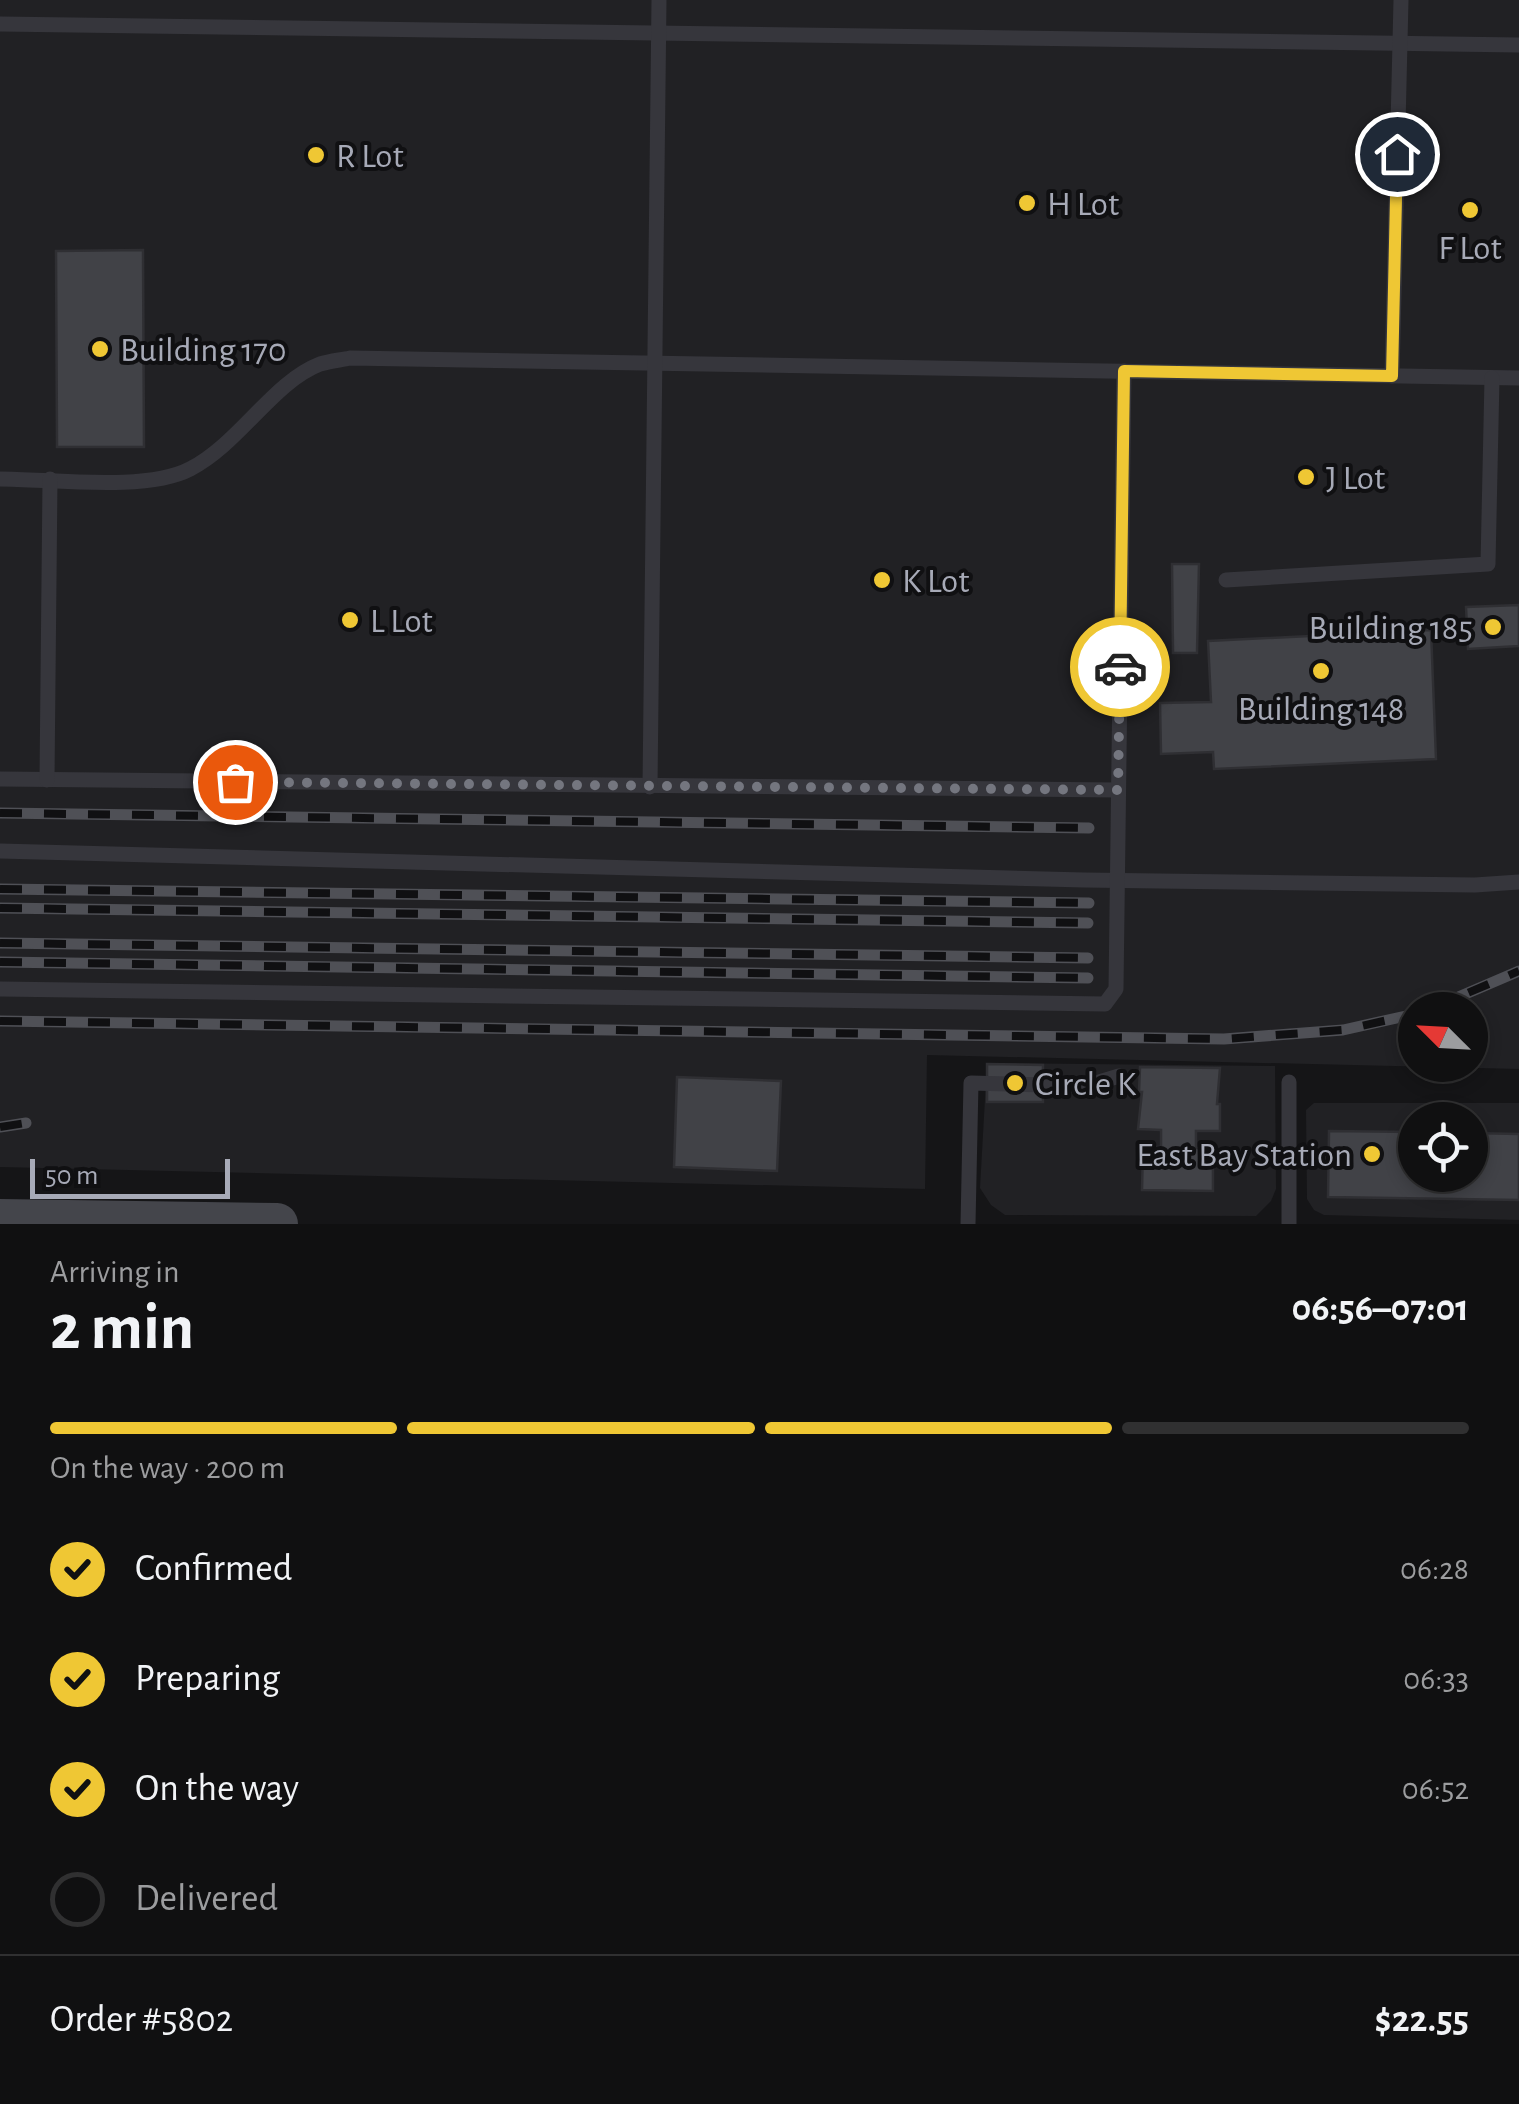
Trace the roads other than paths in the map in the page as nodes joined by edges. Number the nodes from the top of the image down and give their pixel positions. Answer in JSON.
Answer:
{"nodes":[{"id":1,"x":659,"y":0,"type":"edge"},
{"id":2,"x":1400,"y":0,"type":"edge"},
{"id":3,"x":0,"y":24,"type":"edge"},
{"id":4,"x":658,"y":34,"type":"junction"},
{"id":5,"x":1400,"y":43,"type":"junction"},
{"id":6,"x":1519,"y":46,"type":"edge"},
{"id":7,"x":656,"y":362,"type":"junction"},
{"id":8,"x":1124,"y":371,"type":"junction"},
{"id":9,"x":1392,"y":376,"type":"junction"},
{"id":10,"x":1492,"y":378,"type":"junction"},
{"id":11,"x":1519,"y":378,"type":"edge"},
{"id":12,"x":0,"y":479,"type":"edge"},
{"id":13,"x":50,"y":480,"type":"junction"},
{"id":14,"x":1226,"y":580,"type":"dead end"},
{"id":15,"x":0,"y":779,"type":"edge"},
{"id":16,"x":47,"y":780,"type":"junction"},
{"id":17,"x":650,"y":787,"type":"junction"},
{"id":18,"x":1118,"y":790,"type":"junction"},
{"id":19,"x":0,"y":851,"type":"edge"},
{"id":20,"x":1117,"y":880,"type":"junction"},
{"id":21,"x":1519,"y":882,"type":"edge"},
{"id":22,"x":0,"y":989,"type":"edge"},
{"id":23,"x":1119,"y":1076,"type":"dead end"},
{"id":24,"x":1289,"y":1082,"type":"dead end"},
{"id":25,"x":0,"y":1220,"type":"edge"},
{"id":26,"x":64,"y":1222,"type":"edge"},
{"id":27,"x":277,"y":1224,"type":"edge"},
{"id":28,"x":968,"y":1224,"type":"edge"},
{"id":29,"x":1288,"y":1224,"type":"edge"}],
"edges":[{"from":1,"to":4,"type":"lane"},
{"from":2,"to":5,"type":"lane"},
{"from":3,"to":4,"type":"lane"},
{"from":4,"to":5,"type":"lane"},
{"from":4,"to":7,"type":"lane"},
{"from":5,"to":6,"type":"lane"},
{"from":5,"to":9,"type":"lane"},
{"from":7,"to":8,"type":"lane"},
{"from":7,"to":13,"type":"lane"},
{"from":7,"to":17,"type":"lane"},
{"from":8,"to":9,"type":"lane"},
{"from":8,"to":18,"type":"lane"},
{"from":9,"to":10,"type":"lane"},
{"from":10,"to":11,"type":"lane"},
{"from":10,"to":14,"type":"lane"},
{"from":12,"to":13,"type":"lane"},
{"from":13,"to":16,"type":"lane"},
{"from":15,"to":16,"type":"lane"},
{"from":16,"to":17,"type":"lane"},
{"from":17,"to":18,"type":"lane"},
{"from":18,"to":20,"type":"lane"},
{"from":19,"to":20,"type":"lane"},
{"from":20,"to":21,"type":"lane"},
{"from":20,"to":22,"type":"lane"},
{"from":23,"to":28,"type":"lane"},
{"from":24,"to":29,"type":"lane"},
{"from":25,"to":26,"type":"main road"},
{"from":26,"to":27,"type":"main road"}]}
